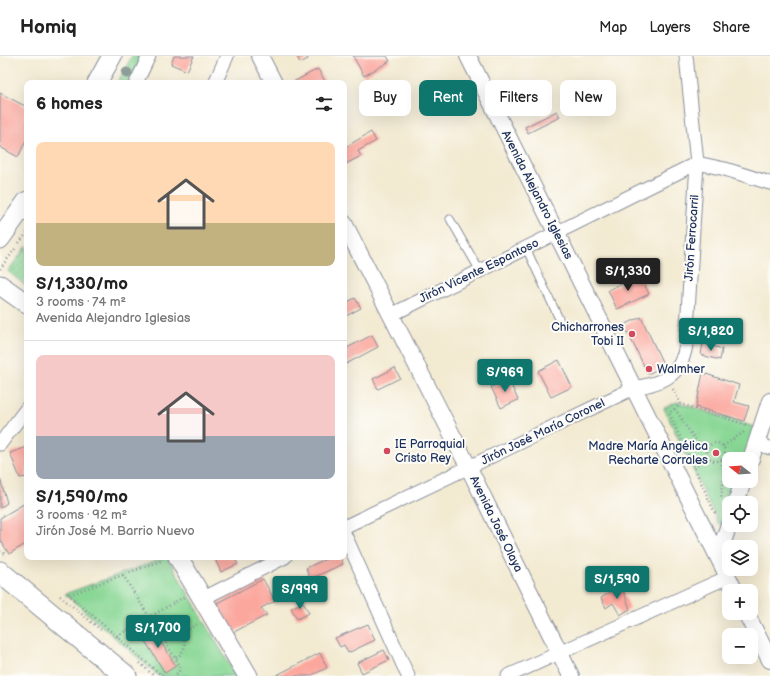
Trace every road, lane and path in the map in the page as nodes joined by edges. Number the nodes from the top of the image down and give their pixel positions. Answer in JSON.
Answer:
{"nodes":[{"id":1,"x":102,"y":56,"type":"edge"},
{"id":2,"x":112,"y":56,"type":"edge"},
{"id":3,"x":149,"y":56,"type":"edge"},
{"id":4,"x":227,"y":56,"type":"edge"},
{"id":5,"x":260,"y":56,"type":"edge"},
{"id":6,"x":468,"y":56,"type":"edge"},
{"id":7,"x":686,"y":56,"type":"edge"},
{"id":8,"x":93,"y":80,"type":"edge"},
{"id":9,"x":99,"y":80,"type":"edge"},
{"id":10,"x":137,"y":80,"type":"edge"},
{"id":11,"x":216,"y":80,"type":"edge"},
{"id":12,"x":272,"y":80,"type":"edge"},
{"id":13,"x":697,"y":163,"type":"junction"},
{"id":14,"x":770,"y":183,"type":"edge"},
{"id":15,"x":24,"y":205,"type":"edge"},
{"id":16,"x":450,"y":219,"type":"dead end"},
{"id":17,"x":347,"y":229,"type":"edge"},
{"id":18,"x":556,"y":233,"type":"junction"},
{"id":19,"x":0,"y":239,"type":"edge"},
{"id":20,"x":526,"y":248,"type":"junction"},
{"id":21,"x":480,"y":271,"type":"junction"},
{"id":22,"x":0,"y":285,"type":"edge"},
{"id":23,"x":24,"y":301,"type":"edge"},
{"id":24,"x":390,"y":315,"type":"junction"},
{"id":25,"x":561,"y":323,"type":"dead end"},
{"id":26,"x":667,"y":378,"type":"junction"},
{"id":27,"x":634,"y":388,"type":"junction"},
{"id":28,"x":770,"y":401,"type":"edge"},
{"id":29,"x":681,"y":404,"type":"junction"},
{"id":30,"x":674,"y":409,"type":"junction"},
{"id":31,"x":24,"y":412,"type":"edge"},
{"id":32,"x":760,"y":439,"type":"edge"},
{"id":33,"x":0,"y":444,"type":"edge"},
{"id":34,"x":708,"y":449,"type":"junction"},
{"id":35,"x":754,"y":452,"type":"edge"},
{"id":36,"x":708,"y":457,"type":"junction"},
{"id":37,"x":721,"y":460,"type":"junction"},
{"id":38,"x":469,"y":468,"type":"junction"},
{"id":39,"x":694,"y":468,"type":"junction"},
{"id":40,"x":723,"y":496,"type":"edge"},
{"id":41,"x":722,"y":519,"type":"edge"},
{"id":42,"x":347,"y":526,"type":"edge"},
{"id":43,"x":722,"y":528,"type":"edge"},
{"id":44,"x":347,"y":540,"type":"edge"},
{"id":45,"x":718,"y":557,"type":"junction"},
{"id":46,"x":166,"y":560,"type":"edge"},
{"id":47,"x":173,"y":560,"type":"edge"},
{"id":48,"x":278,"y":560,"type":"edge"},
{"id":49,"x":0,"y":572,"type":"edge"},
{"id":50,"x":123,"y":575,"type":"junction"},
{"id":51,"x":728,"y":577,"type":"junction"},
{"id":52,"x":732,"y":584,"type":"edge"},
{"id":53,"x":194,"y":597,"type":"junction"},
{"id":54,"x":150,"y":617,"type":"junction"},
{"id":55,"x":751,"y":620,"type":"edge"},
{"id":56,"x":156,"y":628,"type":"junction"},
{"id":57,"x":117,"y":636,"type":"junction"},
{"id":58,"x":765,"y":638,"type":"edge"},
{"id":59,"x":559,"y":654,"type":"junction"},
{"id":60,"x":176,"y":658,"type":"junction"},
{"id":61,"x":770,"y":660,"type":"edge"},
{"id":62,"x":126,"y":676,"type":"edge"},
{"id":63,"x":162,"y":676,"type":"edge"},
{"id":64,"x":174,"y":676,"type":"edge"},
{"id":65,"x":248,"y":676,"type":"edge"},
{"id":66,"x":408,"y":676,"type":"edge"},
{"id":67,"x":508,"y":676,"type":"edge"},
{"id":68,"x":570,"y":676,"type":"edge"}],
"edges":[{"from":1,"to":8,"type":"main road"},
{"from":2,"to":9,"type":"main road"},
{"from":3,"to":10,"type":"street"},
{"from":4,"to":11,"type":"street"},
{"from":5,"to":12,"type":"street"},
{"from":6,"to":18,"type":"street","name":"Avenida Alejandro Iglesias"},
{"from":7,"to":13,"type":"street","name":"Jirón Ferrocarril"},
{"from":13,"to":14,"type":"street"},
{"from":13,"to":18,"type":"street","name":"Jirón Vicente Espantoso"},
{"from":13,"to":26,"type":"street","name":"Jirón Ferrocarril"},
{"from":15,"to":19,"type":"main road"},
{"from":16,"to":21,"type":"lane"},
{"from":17,"to":24,"type":"street","name":"Avenida José Olaya"},
{"from":18,"to":20,"type":"street","name":"Jirón Vicente Espantoso"},
{"from":18,"to":27,"type":"street","name":"Avenida Alejandro Iglesias"},
{"from":20,"to":21,"type":"street","name":"Jirón Vicente Espantoso"},
{"from":20,"to":25,"type":"lane"},
{"from":21,"to":24,"type":"street","name":"Jirón Vicente Espantoso"},
{"from":22,"to":23,"type":"main road"},
{"from":24,"to":38,"type":"street","name":"Avenida José Olaya"},
{"from":26,"to":27,"type":"street","name":"Jirón Ferrocarril"},
{"from":26,"to":29,"type":"path"},
{"from":27,"to":38,"type":"street","name":"Jirón José María Coronel"},
{"from":27,"to":45,"type":"street","name":"Avenida Alejandro Iglesias"},
{"from":28,"to":32,"type":"street"},
{"from":29,"to":30,"type":"path"},
{"from":29,"to":32,"type":"path"},
{"from":30,"to":34,"type":"path"},
{"from":30,"to":39,"type":"path"},
{"from":31,"to":33,"type":"street"},
{"from":32,"to":35,"type":"street"},
{"from":34,"to":36,"type":"path"},
{"from":34,"to":37,"type":"path"},
{"from":36,"to":37,"type":"path"},
{"from":36,"to":39,"type":"path"},
{"from":37,"to":40,"type":"path"},
{"from":38,"to":42,"type":"street","name":"Jirón José María Coronel"},
{"from":38,"to":59,"type":"street","name":"Avenida José Olaya"},
{"from":39,"to":41,"type":"path"},
{"from":43,"to":45,"type":"street"},
{"from":44,"to":66,"type":"street"},
{"from":45,"to":51,"type":"street","name":"Avenida Alejandro Iglesias"},
{"from":46,"to":50,"type":"path"},
{"from":47,"to":53,"type":"main road"},
{"from":48,"to":53,"type":"street"},
{"from":49,"to":62,"type":"main road"},
{"from":50,"to":54,"type":"path"},
{"from":50,"to":57,"type":"path"},
{"from":51,"to":52,"type":"street","name":"Avenida Alejandro Iglesias"},
{"from":51,"to":59,"type":"street"},
{"from":53,"to":54,"type":"path"},
{"from":53,"to":65,"type":"main road"},
{"from":54,"to":56,"type":"path"},
{"from":54,"to":57,"type":"path"},
{"from":55,"to":58,"type":"street"},
{"from":56,"to":60,"type":"path"},
{"from":56,"to":60,"type":"path"},
{"from":57,"to":63,"type":"path"},
{"from":58,"to":61,"type":"street"},
{"from":59,"to":67,"type":"street"},
{"from":59,"to":68,"type":"street","name":"Avenida José Olaya"},
{"from":60,"to":64,"type":"path"}]}
